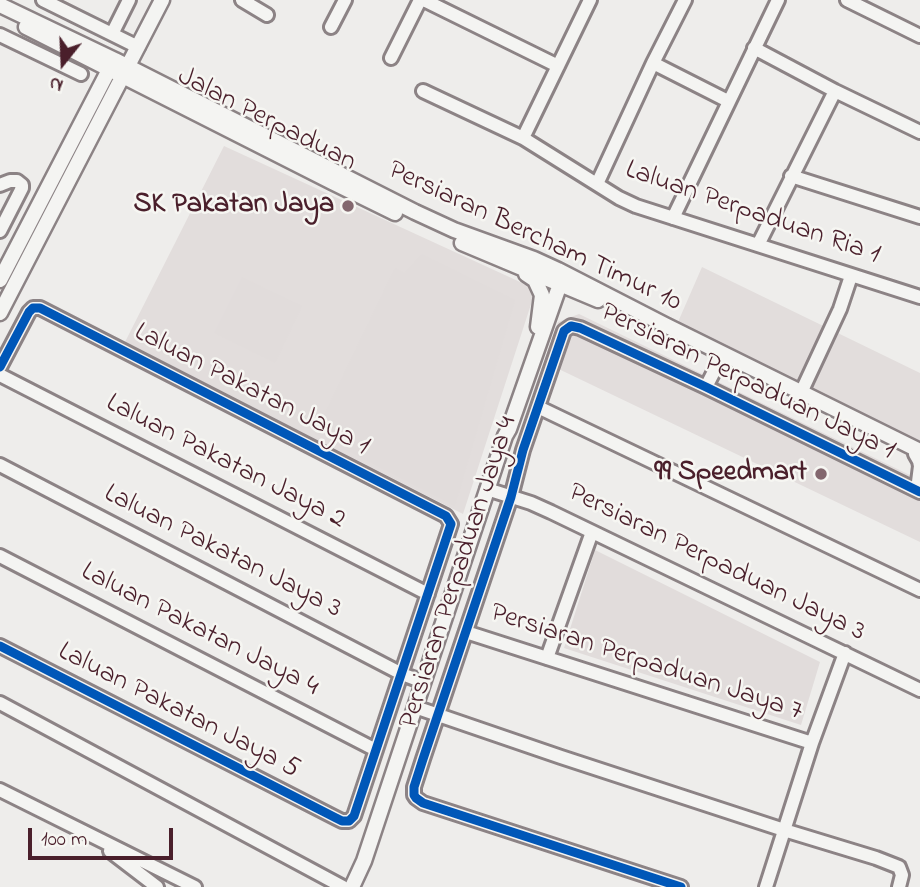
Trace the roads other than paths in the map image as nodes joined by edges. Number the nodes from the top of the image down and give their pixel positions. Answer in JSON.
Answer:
{"nodes":[{"id":1,"x":43,"y":0,"type":"edge"},
{"id":2,"x":129,"y":0,"type":"edge"},
{"id":3,"x":162,"y":0,"type":"edge"},
{"id":4,"x":242,"y":0,"type":"edge"},
{"id":5,"x":345,"y":0,"type":"edge"},
{"id":6,"x":422,"y":0,"type":"edge"},
{"id":7,"x":590,"y":0,"type":"edge"},
{"id":8,"x":685,"y":0,"type":"edge"},
{"id":9,"x":778,"y":0,"type":"edge"},
{"id":10,"x":847,"y":0,"type":"edge"},
{"id":11,"x":0,"y":5,"type":"edge"},
{"id":12,"x":0,"y":13,"type":"edge"},
{"id":13,"x":267,"y":15,"type":"dead end"},
{"id":14,"x":331,"y":27,"type":"dead end"},
{"id":15,"x":112,"y":34,"type":"junction"},
{"id":16,"x":0,"y":35,"type":"edge"},
{"id":17,"x":920,"y":36,"type":"edge"},
{"id":18,"x":138,"y":47,"type":"junction"},
{"id":19,"x":754,"y":48,"type":"junction"},
{"id":20,"x":391,"y":58,"type":"dead end"},
{"id":21,"x":653,"y":63,"type":"junction"},
{"id":22,"x":558,"y":66,"type":"junction"},
{"id":23,"x":119,"y":68,"type":"junction"},
{"id":24,"x":81,"y":74,"type":"dead end"},
{"id":25,"x":423,"y":90,"type":"dead end"},
{"id":26,"x":835,"y":91,"type":"junction"},
{"id":27,"x":728,"y":101,"type":"junction"},
{"id":28,"x":243,"y":124,"type":"junction"},
{"id":29,"x":920,"y":132,"type":"edge"},
{"id":30,"x":523,"y":138,"type":"junction"},
{"id":31,"x":257,"y":143,"type":"junction"},
{"id":32,"x":791,"y":176,"type":"junction"},
{"id":33,"x":597,"y":184,"type":"junction"},
{"id":34,"x":0,"y":185,"type":"edge"},
{"id":35,"x":920,"y":217,"type":"edge"},
{"id":36,"x":673,"y":218,"type":"junction"},
{"id":37,"x":0,"y":231,"type":"edge"},
{"id":38,"x":758,"y":245,"type":"junction"},
{"id":39,"x":482,"y":246,"type":"junction"},
{"id":40,"x":851,"y":276,"type":"junction"},
{"id":41,"x":0,"y":280,"type":"edge"},
{"id":42,"x":557,"y":281,"type":"junction"},
{"id":43,"x":594,"y":290,"type":"junction"},
{"id":44,"x":920,"y":297,"type":"edge"},
{"id":45,"x":625,"y":312,"type":"junction"},
{"id":46,"x":0,"y":313,"type":"edge"},
{"id":47,"x":540,"y":330,"type":"junction"},
{"id":48,"x":560,"y":341,"type":"joint"},
{"id":49,"x":721,"y":356,"type":"junction"},
{"id":50,"x":0,"y":367,"type":"edge"},
{"id":51,"x":0,"y":375,"type":"edge"},
{"id":52,"x":706,"y":387,"type":"junction"},
{"id":53,"x":800,"y":395,"type":"junction"},
{"id":54,"x":538,"y":407,"type":"junction"},
{"id":55,"x":918,"y":454,"type":"edge"},
{"id":56,"x":0,"y":465,"type":"edge"},
{"id":57,"x":487,"y":489,"type":"junction"},
{"id":58,"x":919,"y":490,"type":"edge"},
{"id":59,"x":511,"y":497,"type":"junction"},
{"id":60,"x":592,"y":532,"type":"junction"},
{"id":61,"x":0,"y":556,"type":"edge"},
{"id":62,"x":920,"y":590,"type":"edge"},
{"id":63,"x":428,"y":594,"type":"junction"},
{"id":64,"x":466,"y":632,"type":"junction"},
{"id":65,"x":0,"y":646,"type":"edge"},
{"id":66,"x":845,"y":653,"type":"junction"},
{"id":67,"x":547,"y":658,"type":"junction"},
{"id":68,"x":402,"y":674,"type":"junction"},
{"id":69,"x":423,"y":682,"type":"junction"},
{"id":70,"x":920,"y":690,"type":"edge"},
{"id":71,"x":0,"y":703,"type":"edge"},
{"id":72,"x":415,"y":707,"type":"junction"},
{"id":73,"x":438,"y":715,"type":"junction"},
{"id":74,"x":812,"y":743,"type":"junction"},
{"id":75,"x":376,"y":750,"type":"junction"},
{"id":76,"x":0,"y":790,"type":"edge"},
{"id":77,"x":784,"y":830,"type":"junction"},
{"id":78,"x":87,"y":834,"type":"junction"},
{"id":79,"x":173,"y":875,"type":"junction"},
{"id":80,"x":157,"y":887,"type":"edge"},
{"id":81,"x":165,"y":887,"type":"edge"},
{"id":82,"x":195,"y":887,"type":"edge"},
{"id":83,"x":343,"y":887,"type":"edge"},
{"id":84,"x":352,"y":887,"type":"edge"},
{"id":85,"x":681,"y":887,"type":"edge"},
{"id":86,"x":766,"y":887,"type":"edge"},
{"id":87,"x":899,"y":887,"type":"edge"}],
"edges":[{"from":1,"to":15,"type":"street"},
{"from":2,"to":15,"type":"street"},
{"from":3,"to":18,"type":"street"},
{"from":4,"to":13,"type":"street"},
{"from":5,"to":14,"type":"street"},
{"from":6,"to":20,"type":"street"},
{"from":6,"to":22,"type":"street"},
{"from":7,"to":22,"type":"street"},
{"from":8,"to":21,"type":"street"},
{"from":9,"to":19,"type":"street"},
{"from":10,"to":17,"type":"street"},
{"from":11,"to":23,"type":"street","name":"Jalan Perpaduan"},
{"from":12,"to":23,"type":"street","name":"Jalan Perpaduan"},
{"from":15,"to":18,"type":"street"},
{"from":16,"to":24,"type":"street"},
{"from":18,"to":23,"type":"street"},
{"from":19,"to":26,"type":"street"},
{"from":19,"to":27,"type":"street"},
{"from":21,"to":27,"type":"street"},
{"from":21,"to":33,"type":"street"},
{"from":22,"to":30,"type":"street"},
{"from":23,"to":28,"type":"street","name":"Persiaran Bercham Timur 10"},
{"from":23,"to":31,"type":"street","name":"Jalan Perpaduan"},
{"from":23,"to":41,"type":"street"},
{"from":23,"to":46,"type":"street"},
{"from":25,"to":30,"type":"street","name":"Laluan Perpaduan Ria 1"},
{"from":26,"to":29,"type":"street"},
{"from":26,"to":32,"type":"street"},
{"from":27,"to":36,"type":"street"},
{"from":28,"to":31,"type":"street"},
{"from":28,"to":39,"type":"street","name":"Persiaran Bercham Timur 10"},
{"from":30,"to":33,"type":"street","name":"Laluan Perpaduan Ria 1"},
{"from":31,"to":39,"type":"street","name":"Jalan Perpaduan"},
{"from":32,"to":35,"type":"street"},
{"from":32,"to":38,"type":"street"},
{"from":33,"to":36,"type":"street","name":"Laluan Perpaduan Ria 1"},
{"from":34,"to":37,"type":"street"},
{"from":36,"to":38,"type":"street","name":"Laluan Perpaduan Ria 1"},
{"from":38,"to":40,"type":"street","name":"Laluan Perpaduan Ria 1"},
{"from":39,"to":42,"type":"street","name":"Jalan Perpaduan"},
{"from":39,"to":43,"type":"street","name":"Persiaran Bercham Timur 10"},
{"from":39,"to":47,"type":"street"},
{"from":40,"to":44,"type":"street","name":"Laluan Perpaduan Ria 1"},
{"from":40,"to":53,"type":"street"},
{"from":42,"to":43,"type":"street"},
{"from":42,"to":45,"type":"street","name":"Persiaran Bercham Timur 10"},
{"from":42,"to":47,"type":"street"},
{"from":43,"to":49,"type":"street","name":"Persiaran Bercham Timur 10"},
{"from":45,"to":47,"type":"street"},
{"from":45,"to":49,"type":"street","name":"Persiaran Bercham Timur 10"},
{"from":47,"to":57,"type":"street"},
{"from":48,"to":52,"type":"street","name":"Persiaran Perpaduan Jaya 1"},
{"from":48,"to":54,"type":"street","name":"Persiaran Perpaduan Jaya 4"},
{"from":49,"to":52,"type":"street"},
{"from":49,"to":53,"type":"street","name":"Persiaran Bercham Timur 10"},
{"from":50,"to":63,"type":"street","name":"Laluan Pakatan Jaya 1"},
{"from":51,"to":63,"type":"street","name":"Laluan Pakatan Jaya 2"},
{"from":52,"to":58,"type":"street","name":"Persiaran Perpaduan Jaya 1"},
{"from":53,"to":55,"type":"street","name":"Persiaran Bercham Timur 10"},
{"from":54,"to":59,"type":"street","name":"Persiaran Perpaduan Jaya 4"},
{"from":54,"to":62,"type":"street"},
{"from":55,"to":58,"type":"street"},
{"from":56,"to":68,"type":"street","name":"Laluan Pakatan Jaya 3"},
{"from":57,"to":59,"type":"street","name":"Persiaran Perpaduan Jaya 3"},
{"from":57,"to":69,"type":"street"},
{"from":59,"to":60,"type":"street","name":"Persiaran Perpaduan Jaya 3"},
{"from":59,"to":64,"type":"street","name":"Persiaran Perpaduan Jaya 4"},
{"from":60,"to":66,"type":"street","name":"Persiaran Perpaduan Jaya 3"},
{"from":60,"to":67,"type":"street"},
{"from":61,"to":75,"type":"street","name":"Laluan Pakatan Jaya 4"},
{"from":63,"to":68,"type":"street"},
{"from":64,"to":67,"type":"street","name":"Persiaran Perpaduan Jaya 7"},
{"from":64,"to":73,"type":"street","name":"Persiaran Perpaduan Jaya 4"},
{"from":65,"to":75,"type":"street","name":"Laluan Pakatan Jaya 5"},
{"from":66,"to":70,"type":"street","name":"Persiaran Perpaduan Jaya 3"},
{"from":66,"to":74,"type":"street"},
{"from":67,"to":74,"type":"street","name":"Persiaran Perpaduan Jaya 7"},
{"from":68,"to":69,"type":"street","name":"Laluan Pakatan Jaya 3"},
{"from":68,"to":75,"type":"street"},
{"from":69,"to":72,"type":"street"},
{"from":71,"to":83,"type":"street"},
{"from":72,"to":73,"type":"street"},
{"from":72,"to":84,"type":"street"},
{"from":73,"to":77,"type":"street"},
{"from":73,"to":85,"type":"street","name":"Persiaran Perpaduan Jaya 4"},
{"from":74,"to":77,"type":"street"},
{"from":76,"to":78,"type":"street"},
{"from":77,"to":86,"type":"street"},
{"from":77,"to":87,"type":"street"},
{"from":78,"to":79,"type":"street"},
{"from":78,"to":80,"type":"street"},
{"from":79,"to":81,"type":"street"},
{"from":79,"to":82,"type":"street"}]}
